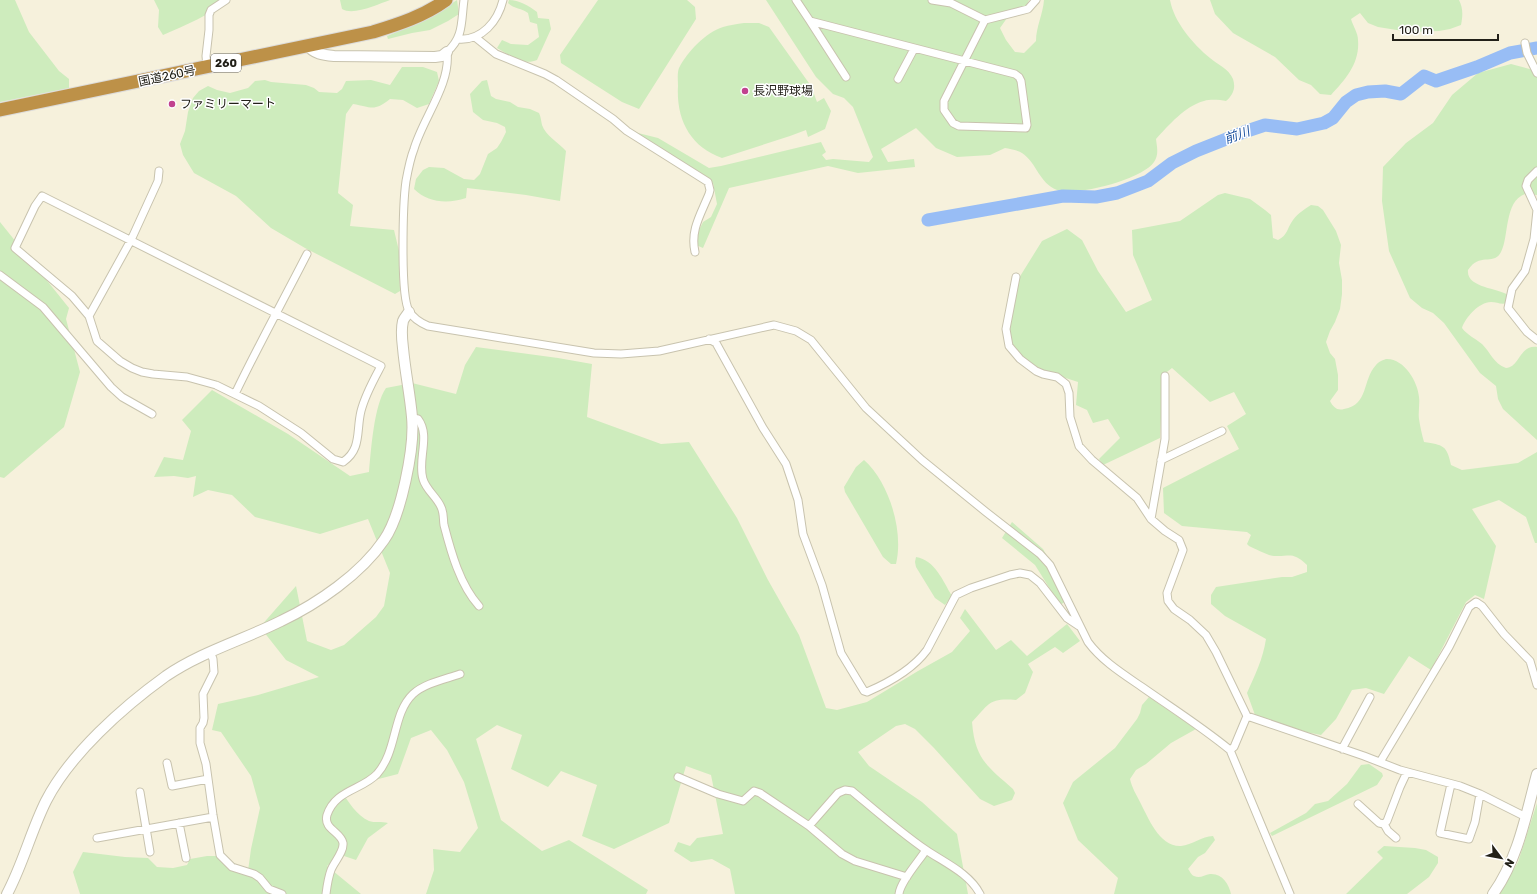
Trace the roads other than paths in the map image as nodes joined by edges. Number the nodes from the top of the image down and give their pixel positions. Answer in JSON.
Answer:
{"nodes":[{"id":1,"x":226,"y":0,"type":"edge"},
{"id":2,"x":446,"y":0,"type":"edge"},
{"id":3,"x":464,"y":0,"type":"edge"},
{"id":4,"x":503,"y":0,"type":"edge"},
{"id":5,"x":796,"y":0,"type":"edge"},
{"id":6,"x":932,"y":0,"type":"edge"},
{"id":7,"x":1036,"y":0,"type":"edge"},
{"id":8,"x":985,"y":20,"type":"junction"},
{"id":9,"x":810,"y":21,"type":"junction"},
{"id":10,"x":475,"y":37,"type":"junction"},
{"id":11,"x":458,"y":39,"type":"junction"},
{"id":12,"x":307,"y":45,"type":"junction"},
{"id":13,"x":1526,"y":47,"type":"dead end"},
{"id":14,"x":914,"y":49,"type":"junction"},
{"id":15,"x":447,"y":52,"type":"junction"},
{"id":16,"x":963,"y":62,"type":"junction"},
{"id":17,"x":207,"y":67,"type":"junction"},
{"id":18,"x":1537,"y":73,"type":"edge"},
{"id":19,"x":846,"y":77,"type":"dead end"},
{"id":20,"x":898,"y":79,"type":"dead end"},
{"id":21,"x":0,"y":110,"type":"edge"},
{"id":22,"x":159,"y":170,"type":"dead end"},
{"id":23,"x":1537,"y":171,"type":"edge"},
{"id":24,"x":131,"y":240,"type":"junction"},
{"id":25,"x":695,"y":252,"type":"dead end"},
{"id":26,"x":307,"y":254,"type":"dead end"},
{"id":27,"x":0,"y":275,"type":"edge"},
{"id":28,"x":1016,"y":277,"type":"dead end"},
{"id":29,"x":409,"y":312,"type":"junction"},
{"id":30,"x":277,"y":313,"type":"junction"},
{"id":31,"x":89,"y":316,"type":"junction"},
{"id":32,"x":709,"y":339,"type":"junction"},
{"id":33,"x":1537,"y":340,"type":"edge"},
{"id":34,"x":1165,"y":376,"type":"dead end"},
{"id":35,"x":235,"y":394,"type":"junction"},
{"id":36,"x":152,"y":414,"type":"dead end"},
{"id":37,"x":413,"y":418,"type":"junction"},
{"id":38,"x":1222,"y":431,"type":"dead end"},
{"id":39,"x":1161,"y":460,"type":"junction"},
{"id":40,"x":1151,"y":519,"type":"junction"},
{"id":41,"x":479,"y":606,"type":"dead end"},
{"id":42,"x":1081,"y":628,"type":"junction"},
{"id":43,"x":210,"y":652,"type":"junction"},
{"id":44,"x":460,"y":674,"type":"dead end"},
{"id":45,"x":1537,"y":685,"type":"edge"},
{"id":46,"x":1370,"y":697,"type":"dead end"},
{"id":47,"x":1247,"y":716,"type":"junction"},
{"id":48,"x":1342,"y":749,"type":"junction"},
{"id":49,"x":1230,"y":750,"type":"junction"},
{"id":50,"x":1380,"y":762,"type":"junction"},
{"id":51,"x":167,"y":763,"type":"dead end"},
{"id":52,"x":1407,"y":772,"type":"junction"},
{"id":53,"x":1537,"y":774,"type":"edge"},
{"id":54,"x":678,"y":777,"type":"dead end"},
{"id":55,"x":208,"y":779,"type":"junction"},
{"id":56,"x":1451,"y":784,"type":"junction"},
{"id":57,"x":140,"y":792,"type":"dead end"},
{"id":58,"x":1480,"y":794,"type":"junction"},
{"id":59,"x":1358,"y":804,"type":"dead end"},
{"id":60,"x":213,"y":817,"type":"junction"},
{"id":61,"x":1526,"y":817,"type":"junction"},
{"id":62,"x":179,"y":823,"type":"junction"},
{"id":63,"x":1384,"y":824,"type":"junction"},
{"id":64,"x":809,"y":826,"type":"junction"},
{"id":65,"x":146,"y":829,"type":"junction"},
{"id":66,"x":97,"y":838,"type":"dead end"},
{"id":67,"x":1396,"y":838,"type":"dead end"},
{"id":68,"x":926,"y":850,"type":"junction"},
{"id":69,"x":150,"y":852,"type":"dead end"},
{"id":70,"x":186,"y":858,"type":"dead end"},
{"id":71,"x":907,"y":877,"type":"junction"},
{"id":72,"x":7,"y":894,"type":"edge"},
{"id":73,"x":282,"y":894,"type":"edge"},
{"id":74,"x":326,"y":894,"type":"edge"},
{"id":75,"x":899,"y":894,"type":"edge"},
{"id":76,"x":980,"y":894,"type":"edge"},
{"id":77,"x":1290,"y":894,"type":"edge"},
{"id":78,"x":1493,"y":894,"type":"edge"}],
"edges":[{"from":1,"to":17,"type":"street"},
{"from":2,"to":12,"type":"highway","name":"国道260号","number":"260"},
{"from":3,"to":11,"type":"street"},
{"from":4,"to":10,"type":"street"},
{"from":5,"to":9,"type":"street"},
{"from":6,"to":8,"type":"street"},
{"from":7,"to":8,"type":"street"},
{"from":8,"to":16,"type":"street"},
{"from":9,"to":14,"type":"street"},
{"from":9,"to":19,"type":"street"},
{"from":10,"to":11,"type":"street"},
{"from":10,"to":25,"type":"street"},
{"from":11,"to":15,"type":"street"},
{"from":12,"to":15,"type":"street"},
{"from":12,"to":17,"type":"highway","name":"国道260号","number":"260"},
{"from":13,"to":18,"type":"street"},
{"from":14,"to":16,"type":"street"},
{"from":14,"to":20,"type":"street"},
{"from":15,"to":29,"type":"street"},
{"from":16,"to":16,"type":"street"},
{"from":17,"to":21,"type":"highway","name":"国道260号","number":"260"},
{"from":22,"to":24,"type":"street"},
{"from":23,"to":33,"type":"street"},
{"from":24,"to":30,"type":"street"},
{"from":24,"to":31,"type":"street"},
{"from":24,"to":31,"type":"street"},
{"from":26,"to":30,"type":"street"},
{"from":27,"to":36,"type":"street"},
{"from":28,"to":40,"type":"street"},
{"from":29,"to":32,"type":"street"},
{"from":29,"to":37,"type":"street"},
{"from":30,"to":35,"type":"street"},
{"from":30,"to":35,"type":"street"},
{"from":31,"to":35,"type":"street"},
{"from":32,"to":42,"type":"street"},
{"from":32,"to":42,"type":"street"},
{"from":34,"to":39,"type":"street"},
{"from":37,"to":41,"type":"street"},
{"from":37,"to":43,"type":"street"},
{"from":38,"to":39,"type":"street"},
{"from":39,"to":40,"type":"street"},
{"from":40,"to":47,"type":"street"},
{"from":42,"to":49,"type":"street"},
{"from":43,"to":55,"type":"street"},
{"from":43,"to":72,"type":"street"},
{"from":44,"to":74,"type":"street"},
{"from":45,"to":50,"type":"street"},
{"from":46,"to":48,"type":"street"},
{"from":47,"to":48,"type":"street"},
{"from":47,"to":49,"type":"street"},
{"from":48,"to":50,"type":"street"},
{"from":49,"to":77,"type":"street"},
{"from":50,"to":52,"type":"street"},
{"from":51,"to":55,"type":"street"},
{"from":52,"to":56,"type":"street"},
{"from":52,"to":63,"type":"street"},
{"from":53,"to":61,"type":"street"},
{"from":54,"to":64,"type":"street"},
{"from":55,"to":60,"type":"street"},
{"from":56,"to":58,"type":"street"},
{"from":56,"to":58,"type":"street"},
{"from":57,"to":65,"type":"street"},
{"from":58,"to":61,"type":"street"},
{"from":59,"to":63,"type":"street"},
{"from":60,"to":62,"type":"street"},
{"from":60,"to":73,"type":"street"},
{"from":61,"to":78,"type":"street"},
{"from":62,"to":65,"type":"street"},
{"from":62,"to":70,"type":"street"},
{"from":63,"to":67,"type":"street"},
{"from":64,"to":68,"type":"street"},
{"from":64,"to":71,"type":"street"},
{"from":65,"to":66,"type":"street"},
{"from":65,"to":69,"type":"street"},
{"from":68,"to":71,"type":"street"},
{"from":68,"to":76,"type":"street"},
{"from":71,"to":75,"type":"street"}]}
